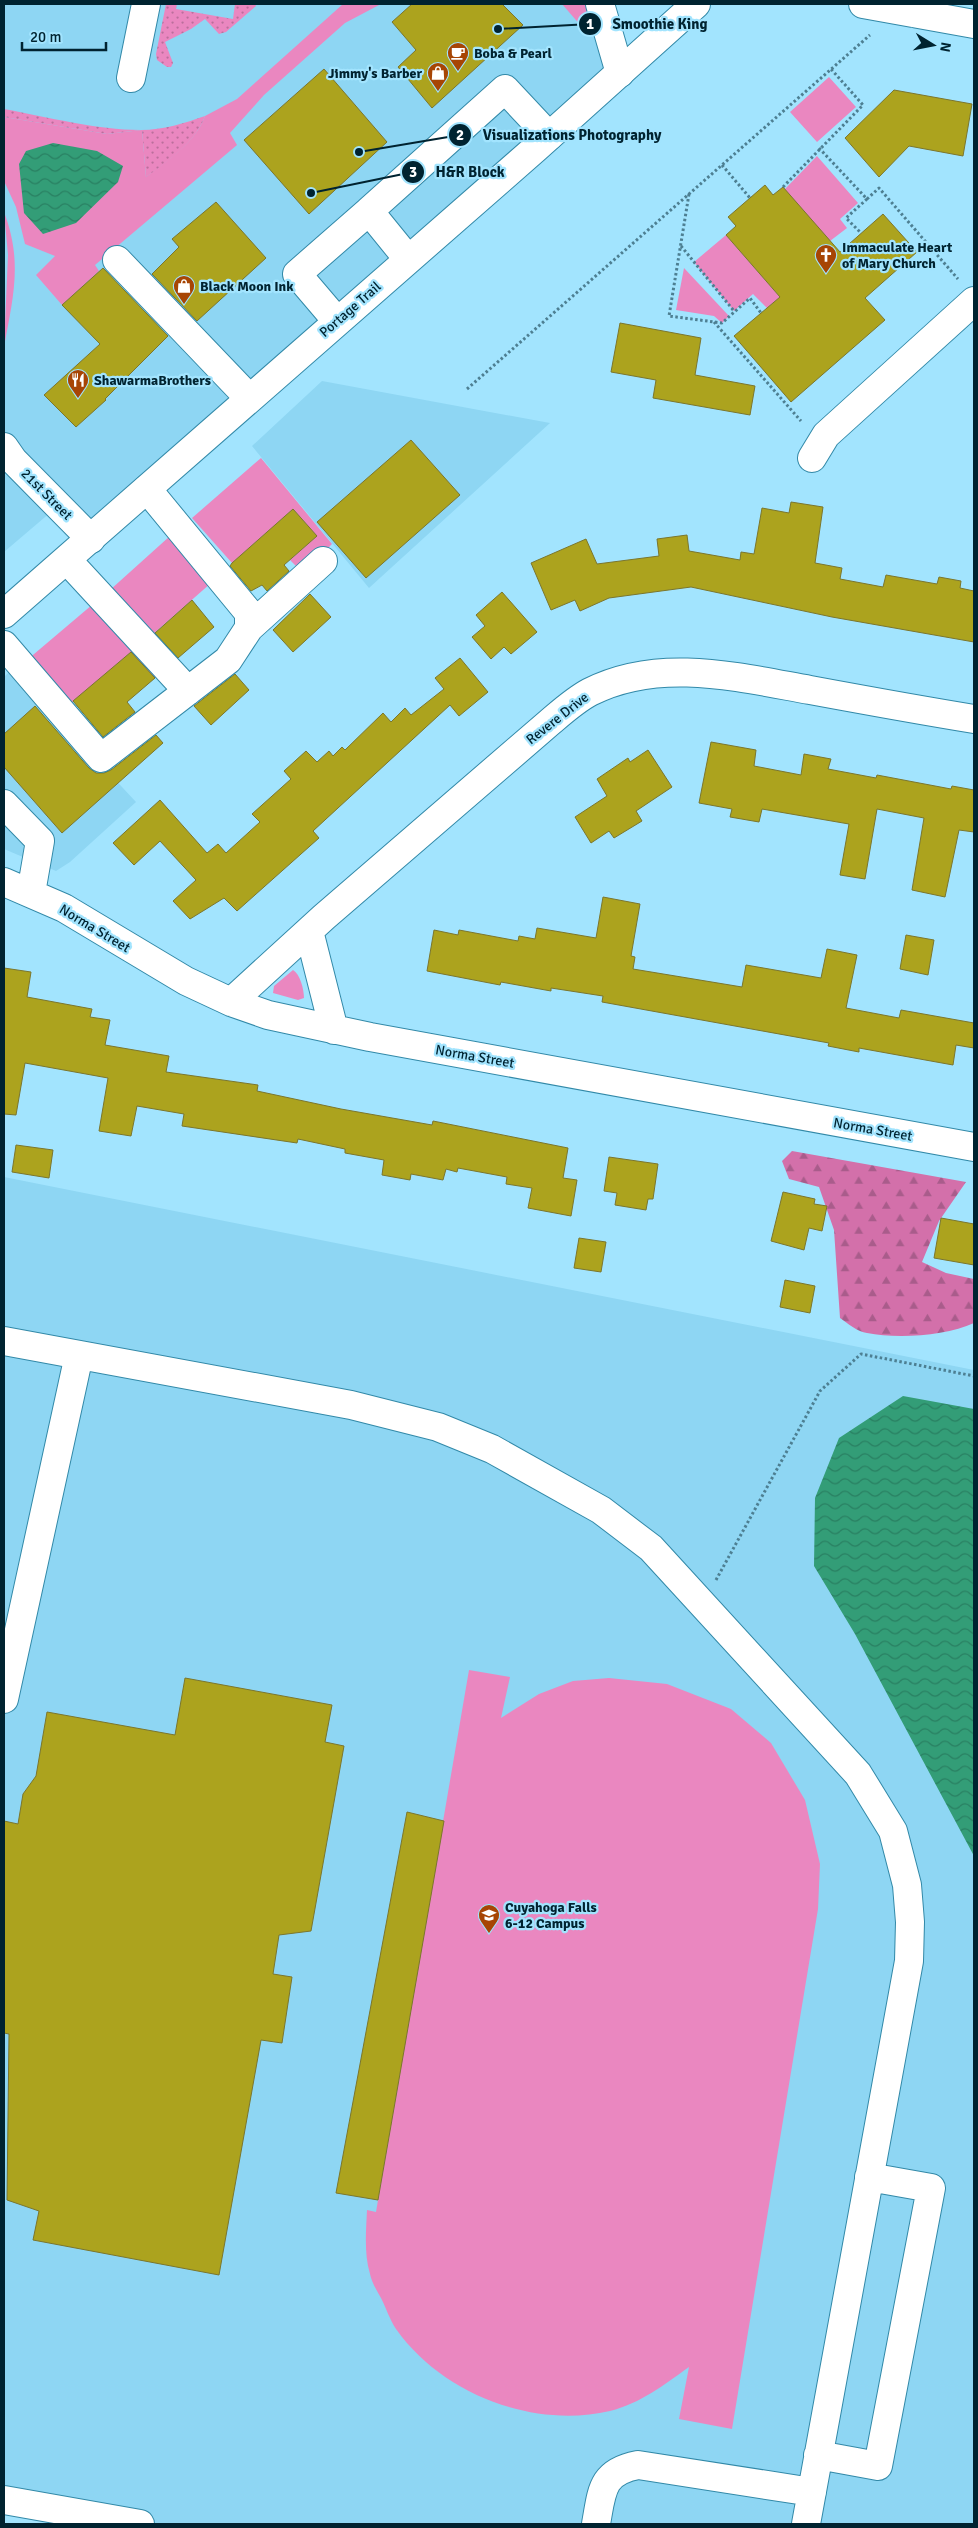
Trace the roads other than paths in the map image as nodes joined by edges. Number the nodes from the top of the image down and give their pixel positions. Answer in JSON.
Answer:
{"nodes":[{"id":1,"x":146,"y":4,"type":"edge"},
{"id":2,"x":600,"y":4,"type":"edge"},
{"id":3,"x":696,"y":4,"type":"edge"},
{"id":4,"x":863,"y":4,"type":"edge"},
{"id":5,"x":974,"y":24,"type":"edge"},
{"id":6,"x":620,"y":73,"type":"junction"},
{"id":7,"x":131,"y":78,"type":"dead end"},
{"id":8,"x":549,"y":136,"type":"junction"},
{"id":9,"x":369,"y":211,"type":"junction"},
{"id":10,"x":408,"y":259,"type":"junction"},
{"id":11,"x":117,"y":260,"type":"dead end"},
{"id":12,"x":967,"y":291,"type":"edge"},
{"id":13,"x":337,"y":321,"type":"junction"},
{"id":14,"x":249,"y":398,"type":"junction"},
{"id":15,"x":4,"y":447,"type":"edge"},
{"id":16,"x":812,"y":458,"type":"dead end"},
{"id":17,"x":147,"y":489,"type":"junction"},
{"id":18,"x":91,"y":539,"type":"junction"},
{"id":19,"x":67,"y":560,"type":"junction"},
{"id":20,"x":323,"y":561,"type":"dead end"},
{"id":21,"x":4,"y":614,"type":"edge"},
{"id":22,"x":249,"y":628,"type":"junction"},
{"id":23,"x":4,"y":645,"type":"edge"},
{"id":24,"x":188,"y":691,"type":"junction"},
{"id":25,"x":974,"y":719,"type":"edge"},
{"id":26,"x":4,"y":804,"type":"edge"},
{"id":27,"x":4,"y":882,"type":"edge"},
{"id":28,"x":31,"y":893,"type":"junction"},
{"id":29,"x":309,"y":931,"type":"junction"},
{"id":30,"x":231,"y":1002,"type":"junction"},
{"id":31,"x":334,"y":1030,"type":"junction"},
{"id":32,"x":974,"y":1147,"type":"edge"},
{"id":33,"x":4,"y":1341,"type":"edge"},
{"id":34,"x":79,"y":1355,"type":"junction"},
{"id":35,"x":4,"y":1699,"type":"edge"},
{"id":36,"x":869,"y":2177,"type":"junction"},
{"id":37,"x":818,"y":2455,"type":"junction"},
{"id":38,"x":812,"y":2492,"type":"junction"},
{"id":39,"x":4,"y":2500,"type":"edge"},
{"id":40,"x":140,"y":2524,"type":"edge"},
{"id":41,"x":596,"y":2524,"type":"edge"},
{"id":42,"x":806,"y":2524,"type":"edge"}],
"edges":[{"from":1,"to":7,"type":"street"},
{"from":2,"to":6,"type":"street"},
{"from":3,"to":6,"type":"street","name":"Portage Trail"},
{"from":4,"to":5,"type":"street"},
{"from":6,"to":8,"type":"street","name":"Portage Trail"},
{"from":8,"to":9,"type":"street"},
{"from":8,"to":10,"type":"street","name":"Portage Trail"},
{"from":9,"to":10,"type":"street"},
{"from":9,"to":13,"type":"street"},
{"from":10,"to":13,"type":"street","name":"Portage Trail"},
{"from":11,"to":14,"type":"street"},
{"from":12,"to":16,"type":"street"},
{"from":13,"to":14,"type":"street","name":"Portage Trail"},
{"from":14,"to":17,"type":"street","name":"Portage Trail"},
{"from":15,"to":18,"type":"street","name":"21st Street"},
{"from":17,"to":18,"type":"street","name":"Portage Trail"},
{"from":17,"to":22,"type":"street"},
{"from":18,"to":19,"type":"street","name":"Portage Trail"},
{"from":19,"to":21,"type":"street","name":"Portage Trail"},
{"from":19,"to":24,"type":"street"},
{"from":20,"to":22,"type":"street"},
{"from":22,"to":24,"type":"street"},
{"from":23,"to":24,"type":"street"},
{"from":25,"to":29,"type":"street","name":"Revere Drive"},
{"from":26,"to":28,"type":"street"},
{"from":27,"to":28,"type":"street","name":"Norma Street"},
{"from":28,"to":30,"type":"street","name":"Norma Street"},
{"from":29,"to":30,"type":"street","name":"Revere Drive"},
{"from":29,"to":31,"type":"street"},
{"from":30,"to":31,"type":"street","name":"Norma Street"},
{"from":31,"to":32,"type":"street","name":"Norma Street"},
{"from":33,"to":34,"type":"street"},
{"from":34,"to":35,"type":"street"},
{"from":34,"to":36,"type":"street"},
{"from":36,"to":37,"type":"street"},
{"from":36,"to":37,"type":"street"},
{"from":37,"to":38,"type":"street"},
{"from":38,"to":41,"type":"street"},
{"from":38,"to":42,"type":"street"},
{"from":39,"to":40,"type":"street"}]}
